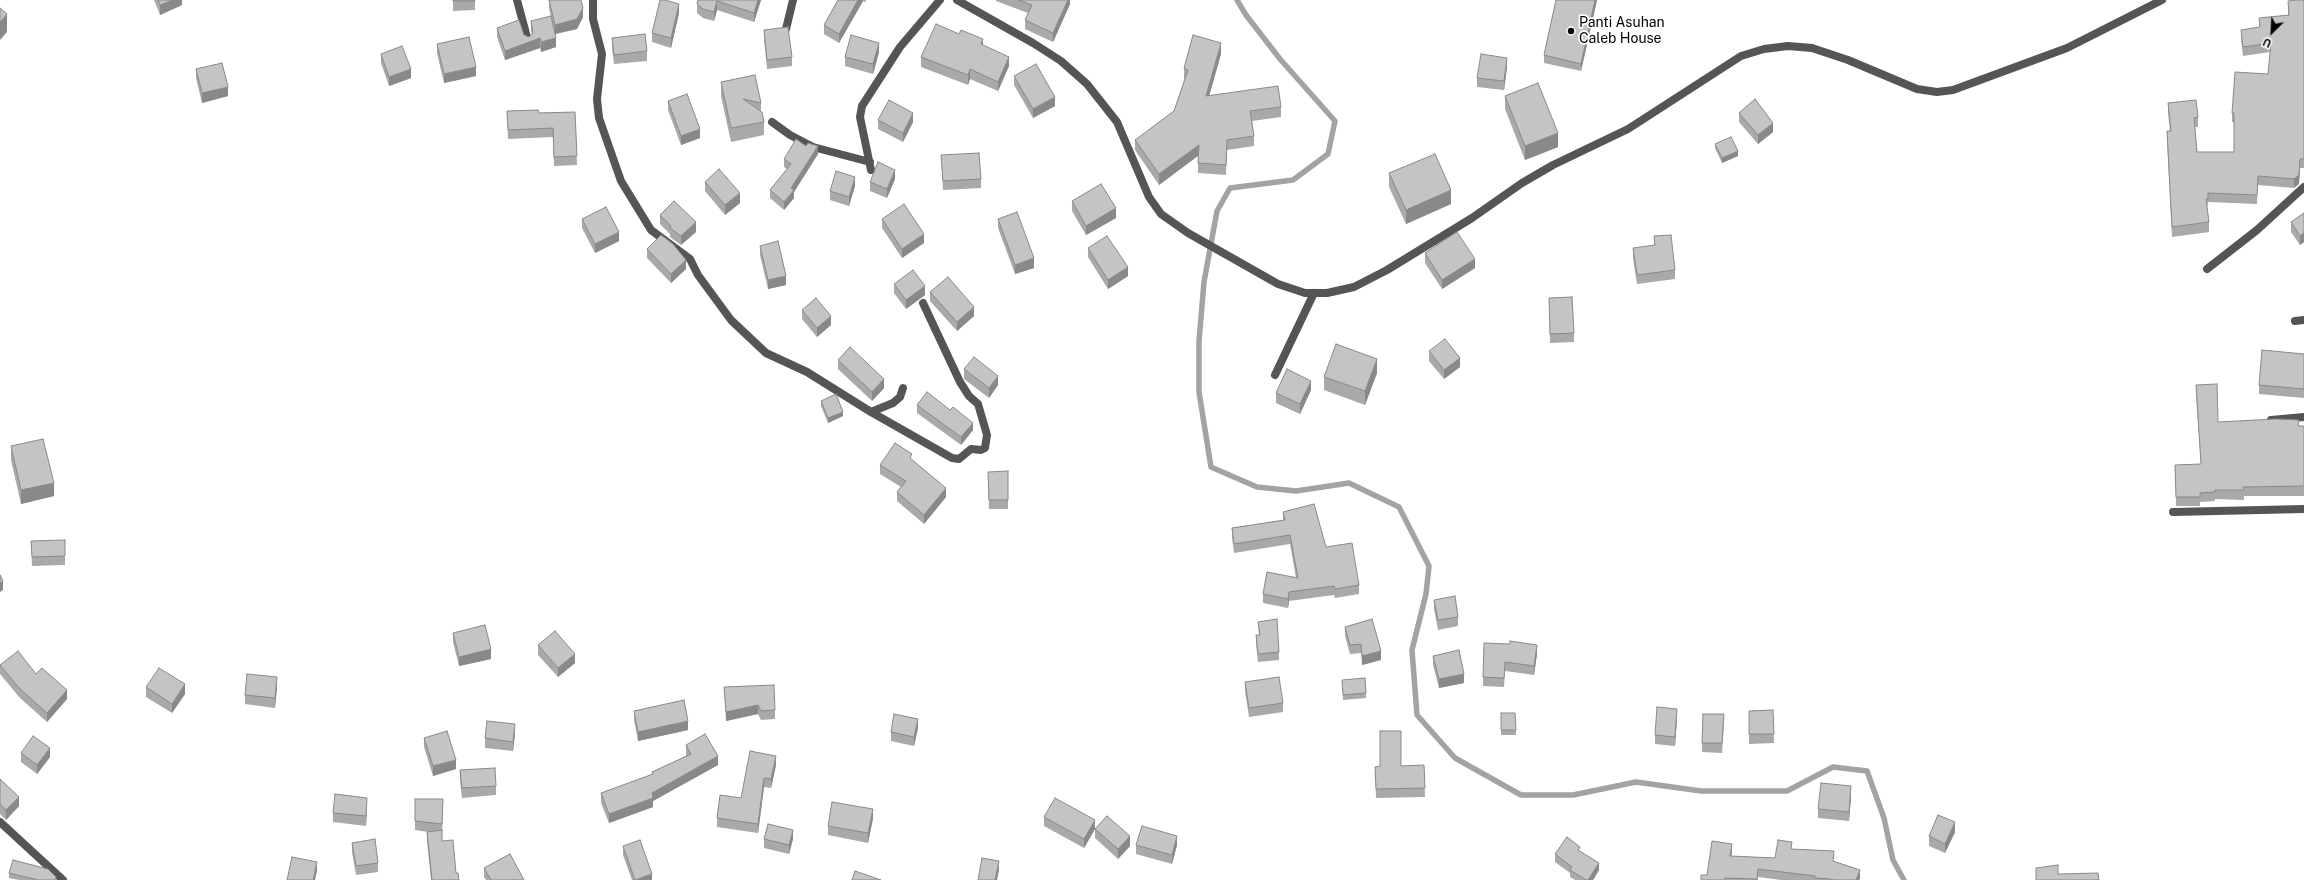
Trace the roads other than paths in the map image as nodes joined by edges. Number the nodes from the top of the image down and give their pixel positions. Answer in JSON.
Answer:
{"nodes":[{"id":1,"x":517,"y":0,"type":"edge"},
{"id":2,"x":593,"y":0,"type":"edge"},
{"id":3,"x":793,"y":0,"type":"edge"},
{"id":4,"x":940,"y":0,"type":"edge"},
{"id":5,"x":956,"y":0,"type":"edge"},
{"id":6,"x":2162,"y":0,"type":"edge"},
{"id":7,"x":786,"y":29,"type":"edge"},
{"id":8,"x":528,"y":41,"type":"edge"},
{"id":9,"x":772,"y":122,"type":"dead end"},
{"id":10,"x":2304,"y":187,"type":"edge"},
{"id":11,"x":2207,"y":269,"type":"dead end"},
{"id":12,"x":1314,"y":293,"type":"junction"},
{"id":13,"x":923,"y":303,"type":"dead end"},
{"id":14,"x":2304,"y":320,"type":"edge"},
{"id":15,"x":2295,"y":321,"type":"dead end"},
{"id":16,"x":1275,"y":376,"type":"dead end"},
{"id":17,"x":903,"y":388,"type":"dead end"},
{"id":18,"x":871,"y":412,"type":"junction"},
{"id":19,"x":2304,"y":417,"type":"edge"},
{"id":20,"x":2266,"y":421,"type":"edge"},
{"id":21,"x":2304,"y":510,"type":"edge"},
{"id":22,"x":2173,"y":512,"type":"dead end"},
{"id":23,"x":0,"y":822,"type":"edge"},
{"id":24,"x":63,"y":880,"type":"edge"}],
"edges":[{"from":1,"to":8,"type":"street"},
{"from":2,"to":18,"type":"street"},
{"from":3,"to":7,"type":"street"},
{"from":4,"to":9,"type":"street"},
{"from":5,"to":12,"type":"street"},
{"from":6,"to":12,"type":"street"},
{"from":10,"to":11,"type":"street"},
{"from":12,"to":16,"type":"street"},
{"from":13,"to":18,"type":"street"},
{"from":14,"to":15,"type":"street"},
{"from":17,"to":18,"type":"street"},
{"from":19,"to":20,"type":"street"},
{"from":21,"to":22,"type":"street"},
{"from":23,"to":24,"type":"street"}]}
